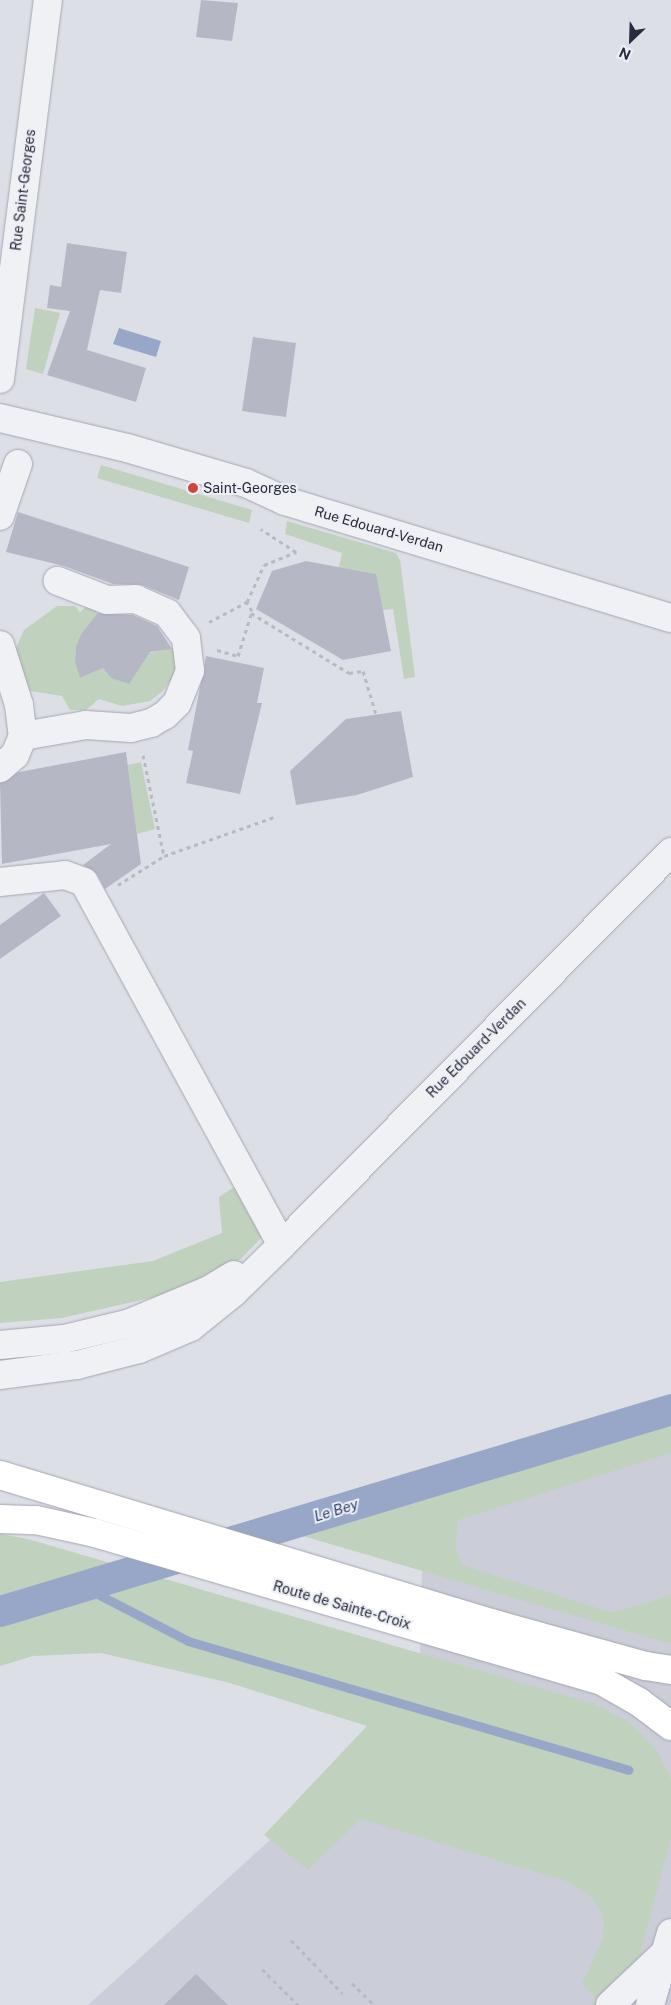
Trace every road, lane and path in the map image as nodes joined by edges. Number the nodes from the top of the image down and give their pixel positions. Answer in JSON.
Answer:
{"nodes":[{"id":1,"x":48,"y":0,"type":"edge"},
{"id":2,"x":0,"y":379,"type":"edge"},
{"id":3,"x":0,"y":418,"type":"edge"},
{"id":4,"x":18,"y":464,"type":"dead end"},
{"id":5,"x":0,"y":516,"type":"edge"},
{"id":6,"x":261,"y":529,"type":"dead end"},
{"id":7,"x":58,"y":581,"type":"dead end"},
{"id":8,"x":248,"y":602,"type":"junction"},
{"id":9,"x":251,"y":613,"type":"junction"},
{"id":10,"x":671,"y":618,"type":"edge"},
{"id":11,"x":185,"y":638,"type":"junction"},
{"id":12,"x":0,"y":645,"type":"edge"},
{"id":13,"x":376,"y":714,"type":"dead end"},
{"id":14,"x":137,"y":726,"type":"junction"},
{"id":15,"x":23,"y":736,"type":"junction"},
{"id":16,"x":0,"y":768,"type":"edge"},
{"id":17,"x":277,"y":816,"type":"dead end"},
{"id":18,"x":671,"y":852,"type":"edge"},
{"id":19,"x":164,"y":856,"type":"junction"},
{"id":20,"x":0,"y":882,"type":"edge"},
{"id":21,"x":94,"y":900,"type":"junction"},
{"id":22,"x":282,"y":1245,"type":"junction"},
{"id":23,"x":0,"y":1344,"type":"edge"},
{"id":24,"x":0,"y":1375,"type":"edge"},
{"id":25,"x":0,"y":1474,"type":"edge"},
{"id":26,"x":0,"y":1519,"type":"edge"},
{"id":27,"x":671,"y":1670,"type":"edge"},
{"id":28,"x":671,"y":1726,"type":"edge"},
{"id":29,"x":291,"y":1940,"type":"dead end"},
{"id":30,"x":668,"y":1943,"type":"edge"},
{"id":31,"x":262,"y":1968,"type":"dead end"},
{"id":32,"x":352,"y":1983,"type":"dead end"},
{"id":33,"x":342,"y":1993,"type":"dead end"},
{"id":34,"x":298,"y":2005,"type":"edge"},
{"id":35,"x":374,"y":2005,"type":"edge"},
{"id":36,"x":610,"y":2005,"type":"edge"},
{"id":37,"x":650,"y":2005,"type":"edge"}],
"edges":[{"from":1,"to":2,"type":"street","name":"Rue Saint-Georges"},
{"from":3,"to":10,"type":"street","name":"Rue Edouard-Verdan"},
{"from":4,"to":5,"type":"street"},
{"from":6,"to":8,"type":"path"},
{"from":7,"to":11,"type":"street"},
{"from":8,"to":9,"type":"path"},
{"from":8,"to":11,"type":"path"},
{"from":9,"to":11,"type":"path"},
{"from":9,"to":13,"type":"path"},
{"from":11,"to":14,"type":"street"},
{"from":12,"to":15,"type":"street"},
{"from":14,"to":15,"type":"street"},
{"from":14,"to":19,"type":"path"},
{"from":15,"to":16,"type":"street"},
{"from":17,"to":19,"type":"path"},
{"from":18,"to":22,"type":"street","name":"Rue Edouard-Verdan"},
{"from":19,"to":21,"type":"path"},
{"from":20,"to":21,"type":"street"},
{"from":21,"to":22,"type":"street"},
{"from":22,"to":23,"type":"street"},
{"from":22,"to":24,"type":"street"},
{"from":25,"to":27,"type":"main road","name":"Route de Sainte-Croix"},
{"from":26,"to":28,"type":"main road","name":"Route de Sainte-Croix"},
{"from":29,"to":33,"type":"path"},
{"from":30,"to":36,"type":"street"},
{"from":30,"to":37,"type":"street"},
{"from":31,"to":34,"type":"path"},
{"from":32,"to":35,"type":"path"}]}
